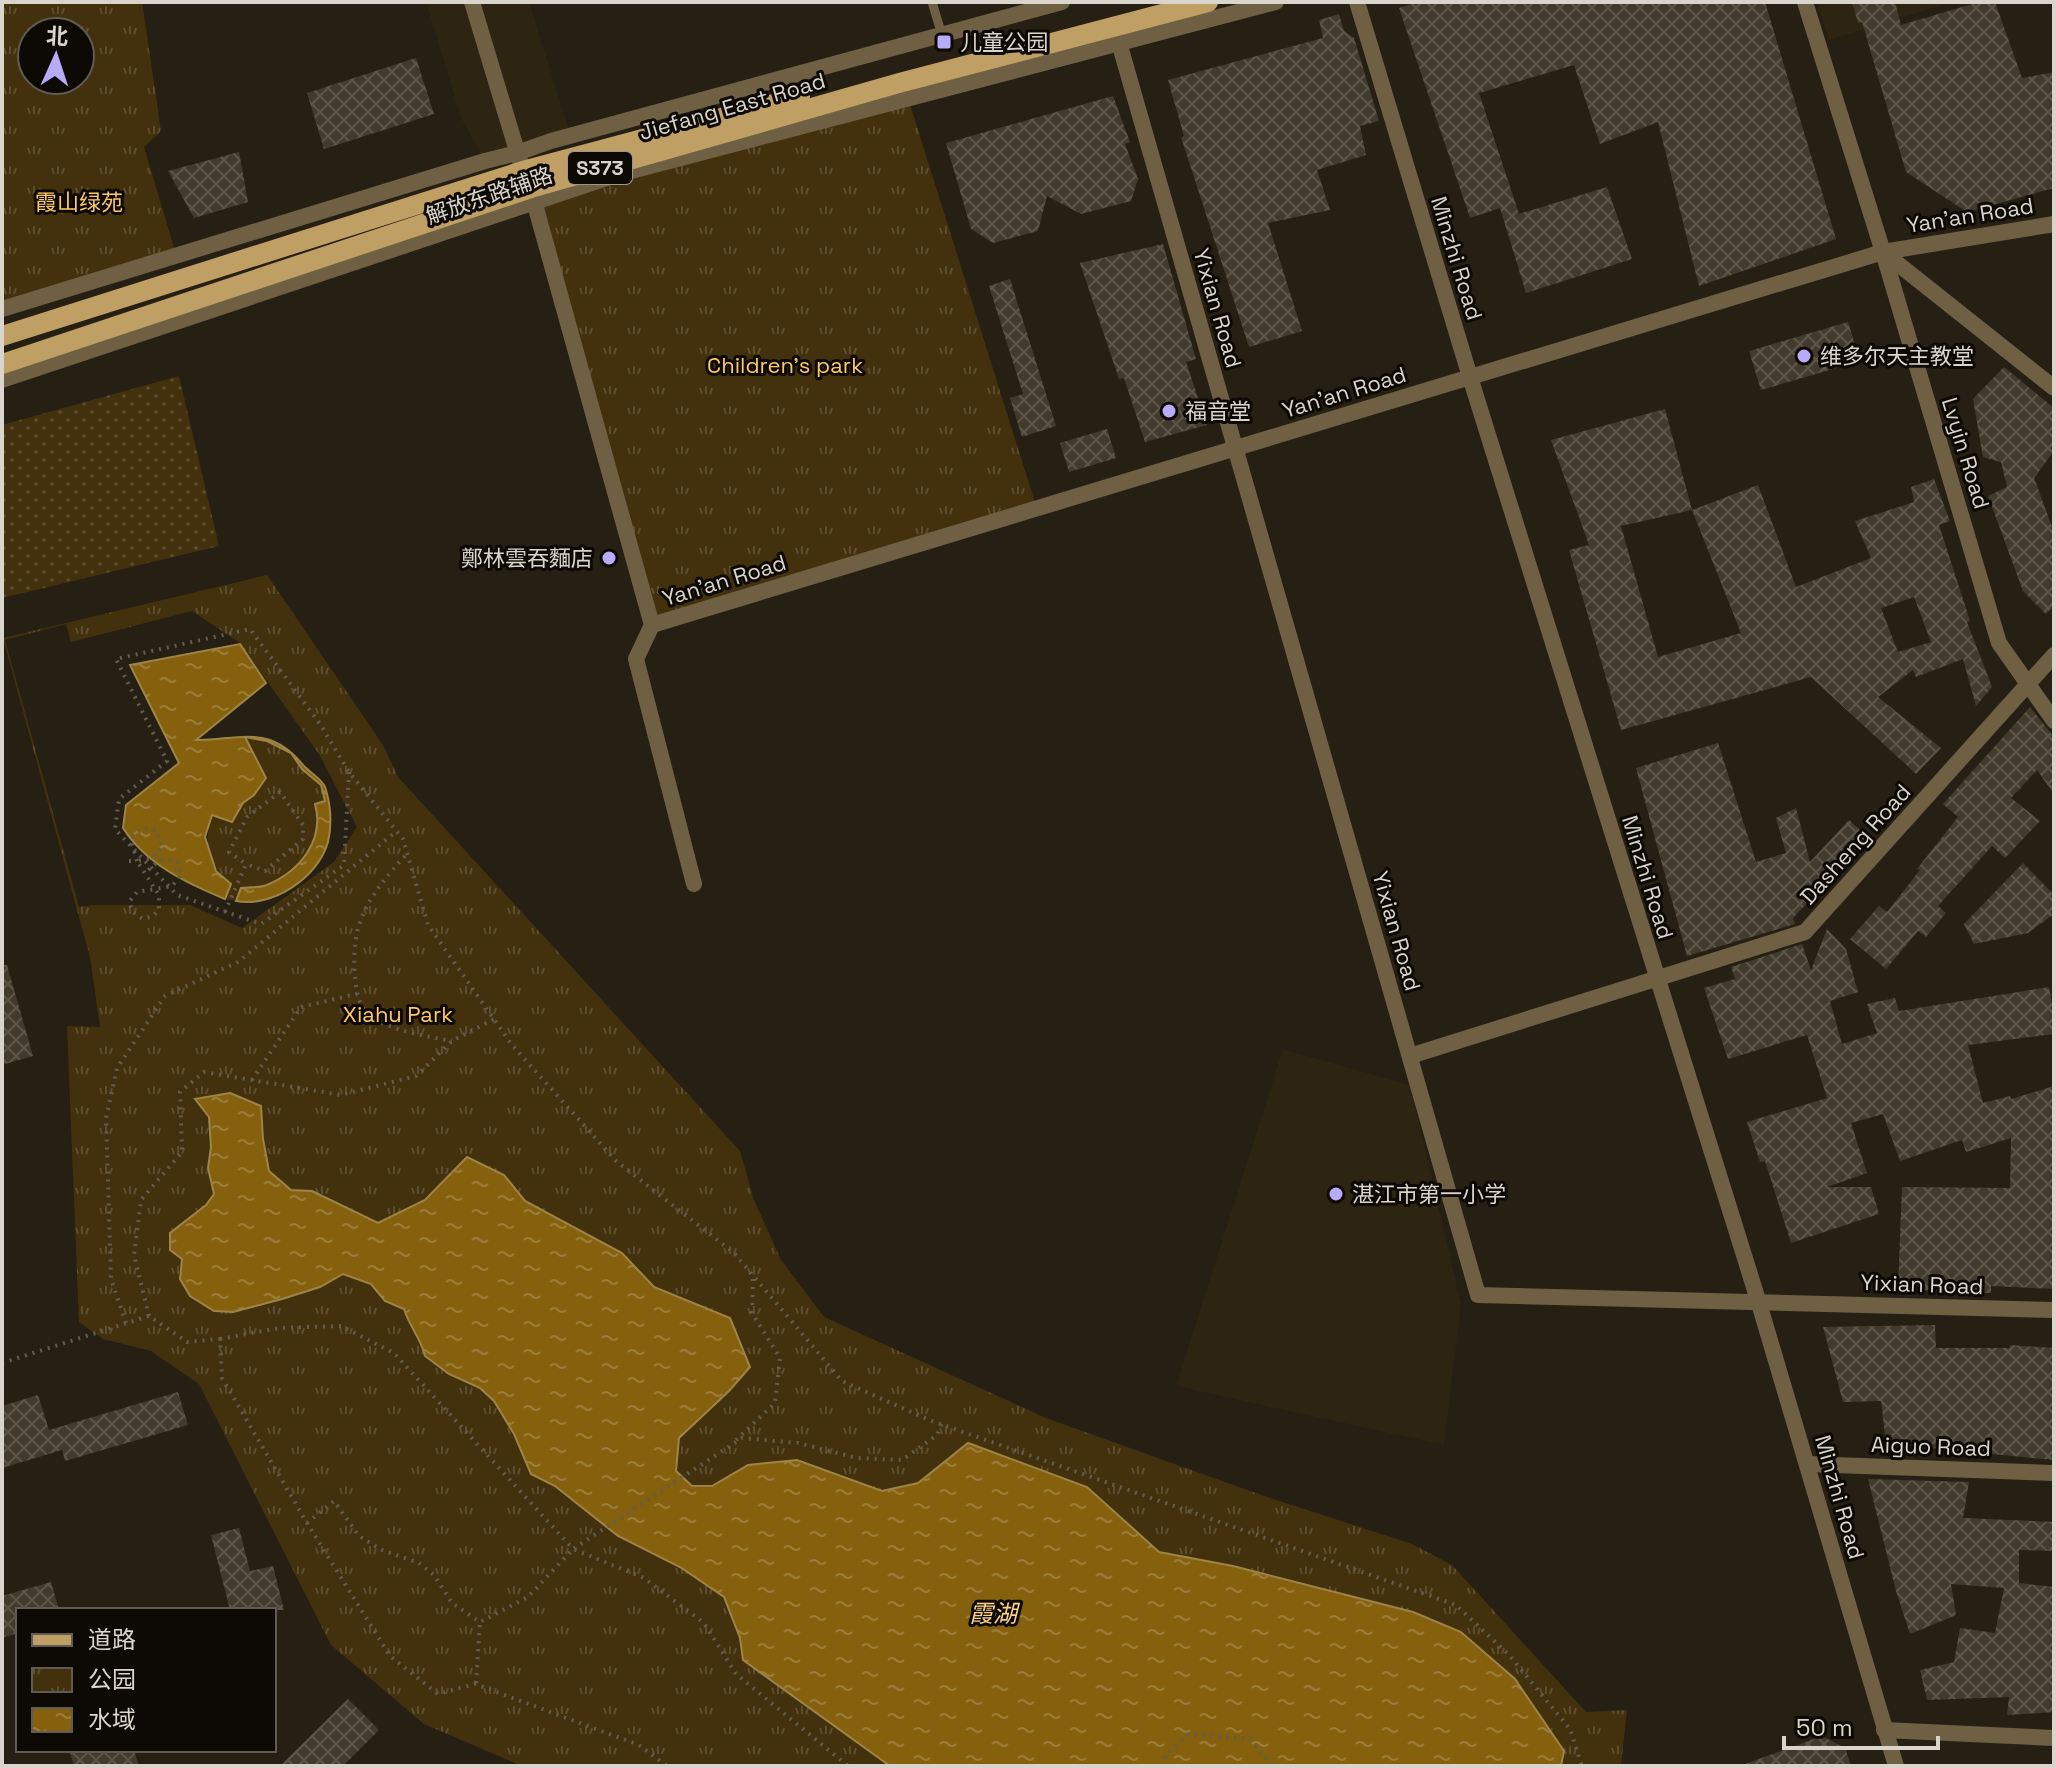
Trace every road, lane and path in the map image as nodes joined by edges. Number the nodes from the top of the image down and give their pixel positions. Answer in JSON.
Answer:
{"nodes":[{"id":1,"x":472,"y":2,"type":"edge"},
{"id":2,"x":932,"y":2,"type":"edge"},
{"id":3,"x":1062,"y":2,"type":"edge"},
{"id":4,"x":1155,"y":2,"type":"edge"},
{"id":5,"x":1208,"y":2,"type":"edge"},
{"id":6,"x":1276,"y":2,"type":"edge"},
{"id":7,"x":1357,"y":2,"type":"edge"},
{"id":8,"x":1805,"y":2,"type":"edge"},
{"id":9,"x":1114,"y":25,"type":"junction"},
{"id":10,"x":942,"y":35,"type":"junction"},
{"id":11,"x":524,"y":171,"type":"junction"},
{"id":12,"x":2054,"y":224,"type":"edge"},
{"id":13,"x":1883,"y":252,"type":"junction"},
{"id":14,"x":2,"y":309,"type":"edge"},
{"id":15,"x":2,"y":336,"type":"edge"},
{"id":16,"x":2,"y":364,"type":"edge"},
{"id":17,"x":1470,"y":377,"type":"junction"},
{"id":18,"x":2,"y":380,"type":"edge"},
{"id":19,"x":2054,"y":388,"type":"edge"},
{"id":20,"x":1236,"y":448,"type":"junction"},
{"id":21,"x":652,"y":625,"type":"junction"},
{"id":22,"x":2054,"y":655,"type":"edge"},
{"id":23,"x":2029,"y":685,"type":"junction"},
{"id":24,"x":2054,"y":721,"type":"edge"},
{"id":25,"x":349,"y":772,"type":"junction"},
{"id":26,"x":393,"y":834,"type":"dead end"},
{"id":27,"x":407,"y":855,"type":"junction"},
{"id":28,"x":129,"y":861,"type":"dead end"},
{"id":29,"x":137,"y":861,"type":"junction"},
{"id":30,"x":246,"y":864,"type":"junction"},
{"id":31,"x":144,"y":874,"type":"junction"},
{"id":32,"x":694,"y":884,"type":"dead end"},
{"id":33,"x":155,"y":889,"type":"junction"},
{"id":34,"x":225,"y":912,"type":"junction"},
{"id":35,"x":1656,"y":977,"type":"junction"},
{"id":36,"x":357,"y":994,"type":"junction"},
{"id":37,"x":494,"y":1019,"type":"junction"},
{"id":38,"x":452,"y":1041,"type":"junction"},
{"id":39,"x":1410,"y":1056,"type":"junction"},
{"id":40,"x":252,"y":1080,"type":"junction"},
{"id":41,"x":753,"y":1275,"type":"junction"},
{"id":42,"x":1758,"y":1300,"type":"junction"},
{"id":43,"x":2054,"y":1310,"type":"edge"},
{"id":44,"x":149,"y":1316,"type":"junction"},
{"id":45,"x":126,"y":1323,"type":"junction"},
{"id":46,"x":220,"y":1339,"type":"junction"},
{"id":47,"x":2,"y":1363,"type":"edge"},
{"id":48,"x":942,"y":1424,"type":"junction"},
{"id":49,"x":732,"y":1444,"type":"junction"},
{"id":50,"x":1807,"y":1464,"type":"junction"},
{"id":51,"x":2054,"y":1473,"type":"edge"},
{"id":52,"x":307,"y":1523,"type":"junction"},
{"id":53,"x":573,"y":1549,"type":"junction"},
{"id":54,"x":480,"y":1622,"type":"junction"},
{"id":55,"x":475,"y":1684,"type":"junction"},
{"id":56,"x":1884,"y":1730,"type":"junction"},
{"id":57,"x":2054,"y":1738,"type":"edge"},
{"id":58,"x":667,"y":1766,"type":"edge"},
{"id":59,"x":848,"y":1766,"type":"edge"},
{"id":60,"x":1163,"y":1766,"type":"edge"},
{"id":61,"x":1273,"y":1766,"type":"edge"},
{"id":62,"x":1582,"y":1766,"type":"edge"},
{"id":63,"x":1896,"y":1766,"type":"edge"}],
"edges":[{"from":1,"to":11,"type":"street"},
{"from":2,"to":10,"type":"lane"},
{"from":3,"to":10,"type":"street","name":"解放东路辅路"},
{"from":4,"to":11,"type":"main road","name":"Jiefang East Road","number":"S373"},
{"from":5,"to":9,"type":"main road","name":"Jiefang East Road","number":"S373"},
{"from":6,"to":18,"type":"street","name":"解放东路辅路"},
{"from":7,"to":17,"type":"street","name":"Minzhi Road"},
{"from":8,"to":13,"type":"street","name":"Lvyin Road"},
{"from":9,"to":11,"type":"main road","name":"Jiefang East Road","number":"S373"},
{"from":9,"to":20,"type":"street","name":"Yixian Road"},
{"from":10,"to":11,"type":"street","name":"解放东路辅路"},
{"from":11,"to":14,"type":"street","name":"解放东路辅路"},
{"from":11,"to":15,"type":"main road","name":"Jiefang East Road","number":"S373"},
{"from":11,"to":16,"type":"main road","name":"Jiefang East Road","number":"S373"},
{"from":11,"to":21,"type":"street"},
{"from":12,"to":13,"type":"street","name":"Yan'an Road"},
{"from":13,"to":17,"type":"street","name":"Yan'an Road"},
{"from":13,"to":19,"type":"street"},
{"from":13,"to":23,"type":"street","name":"Lvyin Road"},
{"from":17,"to":20,"type":"street","name":"Yan'an Road"},
{"from":17,"to":35,"type":"street","name":"Minzhi Road"},
{"from":20,"to":21,"type":"street","name":"Yan'an Road"},
{"from":20,"to":39,"type":"street","name":"Yixian Road"},
{"from":21,"to":32,"type":"street"},
{"from":22,"to":23,"type":"street","name":"Dasheng Road"},
{"from":23,"to":24,"type":"street","name":"Lvyin Road"},
{"from":23,"to":35,"type":"street","name":"Dasheng Road"},
{"from":25,"to":27,"type":"path"},
{"from":25,"to":34,"type":"path"},
{"from":25,"to":34,"type":"path"},
{"from":26,"to":45,"type":"path"},
{"from":27,"to":36,"type":"path"},
{"from":27,"to":37,"type":"path"},
{"from":28,"to":29,"type":"path"},
{"from":29,"to":29,"type":"path"},
{"from":29,"to":31,"type":"path"},
{"from":30,"to":30,"type":"path"},
{"from":30,"to":34,"type":"path"},
{"from":31,"to":33,"type":"path"},
{"from":31,"to":33,"type":"path"},
{"from":33,"to":33,"type":"path"},
{"from":35,"to":39,"type":"street","name":"Dasheng Road"},
{"from":35,"to":42,"type":"street","name":"Minzhi Road"},
{"from":36,"to":38,"type":"path"},
{"from":36,"to":40,"type":"path"},
{"from":37,"to":38,"type":"path"},
{"from":37,"to":41,"type":"path"},
{"from":38,"to":40,"type":"path"},
{"from":39,"to":42,"type":"street","name":"Yixian Road"},
{"from":40,"to":44,"type":"path"},
{"from":41,"to":48,"type":"path"},
{"from":41,"to":49,"type":"path"},
{"from":42,"to":43,"type":"street","name":"Yixian Road"},
{"from":42,"to":50,"type":"street","name":"Minzhi Road"},
{"from":44,"to":45,"type":"path"},
{"from":44,"to":46,"type":"path"},
{"from":45,"to":47,"type":"path"},
{"from":46,"to":52,"type":"path"},
{"from":46,"to":53,"type":"path"},
{"from":48,"to":49,"type":"path"},
{"from":48,"to":62,"type":"path"},
{"from":49,"to":53,"type":"path"},
{"from":50,"to":51,"type":"street","name":"Aiguo Road"},
{"from":50,"to":56,"type":"street","name":"Minzhi Road"},
{"from":52,"to":54,"type":"path"},
{"from":52,"to":55,"type":"path"},
{"from":53,"to":54,"type":"path"},
{"from":53,"to":59,"type":"path"},
{"from":54,"to":55,"type":"path"},
{"from":55,"to":58,"type":"path"},
{"from":56,"to":57,"type":"street"},
{"from":56,"to":63,"type":"street","name":"Minzhi Road"},
{"from":60,"to":61,"type":"path"}]}
